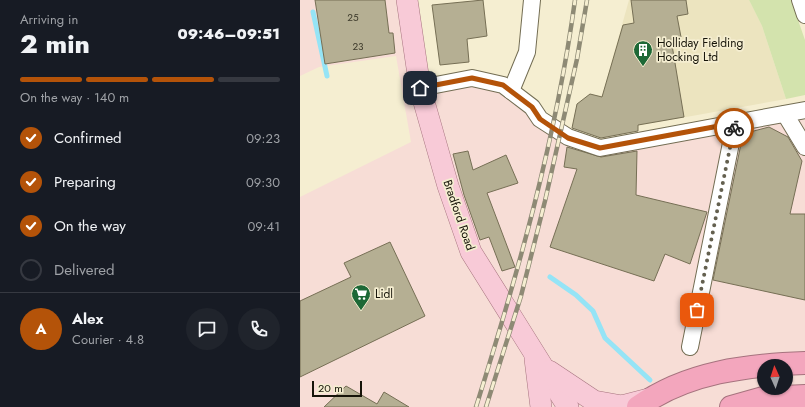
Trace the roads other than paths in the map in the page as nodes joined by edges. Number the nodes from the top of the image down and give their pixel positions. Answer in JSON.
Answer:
{"nodes":[{"id":1,"x":407,"y":0,"type":"edge"},
{"id":2,"x":532,"y":0,"type":"edge"},
{"id":3,"x":800,"y":0,"type":"edge"},
{"id":4,"x":805,"y":15,"type":"edge"},
{"id":5,"x":420,"y":88,"type":"junction"},
{"id":6,"x":511,"y":91,"type":"junction"},
{"id":7,"x":805,"y":110,"type":"edge"},
{"id":8,"x":785,"y":114,"type":"junction"},
{"id":9,"x":735,"y":123,"type":"junction"},
{"id":10,"x":805,"y":147,"type":"edge"},
{"id":11,"x":690,"y":347,"type":"dead end"},
{"id":12,"x":805,"y":363,"type":"edge"},
{"id":13,"x":542,"y":375,"type":"junction"},
{"id":14,"x":805,"y":396,"type":"edge"},
{"id":15,"x":643,"y":403,"type":"edge"},
{"id":16,"x":541,"y":407,"type":"edge"},
{"id":17,"x":550,"y":407,"type":"edge"},
{"id":18,"x":568,"y":407,"type":"edge"},
{"id":19,"x":731,"y":407,"type":"edge"}],
"edges":[{"from":1,"to":5,"type":"main road","name":"Bradford Road"},
{"from":2,"to":6,"type":"street"},
{"from":3,"to":4,"type":"street"},
{"from":5,"to":6,"type":"street"},
{"from":5,"to":13,"type":"main road","name":"Bradford Road"},
{"from":6,"to":9,"type":"street"},
{"from":7,"to":8,"type":"street"},
{"from":8,"to":9,"type":"street"},
{"from":8,"to":10,"type":"street"},
{"from":9,"to":11,"type":"street"},
{"from":12,"to":15,"type":"highway"},
{"from":13,"to":15,"type":"main road"},
{"from":13,"to":16,"type":"main road"},
{"from":13,"to":17,"type":"main road"},
{"from":13,"to":18,"type":"main road","name":"Bradford Road"},
{"from":14,"to":19,"type":"highway"}]}
